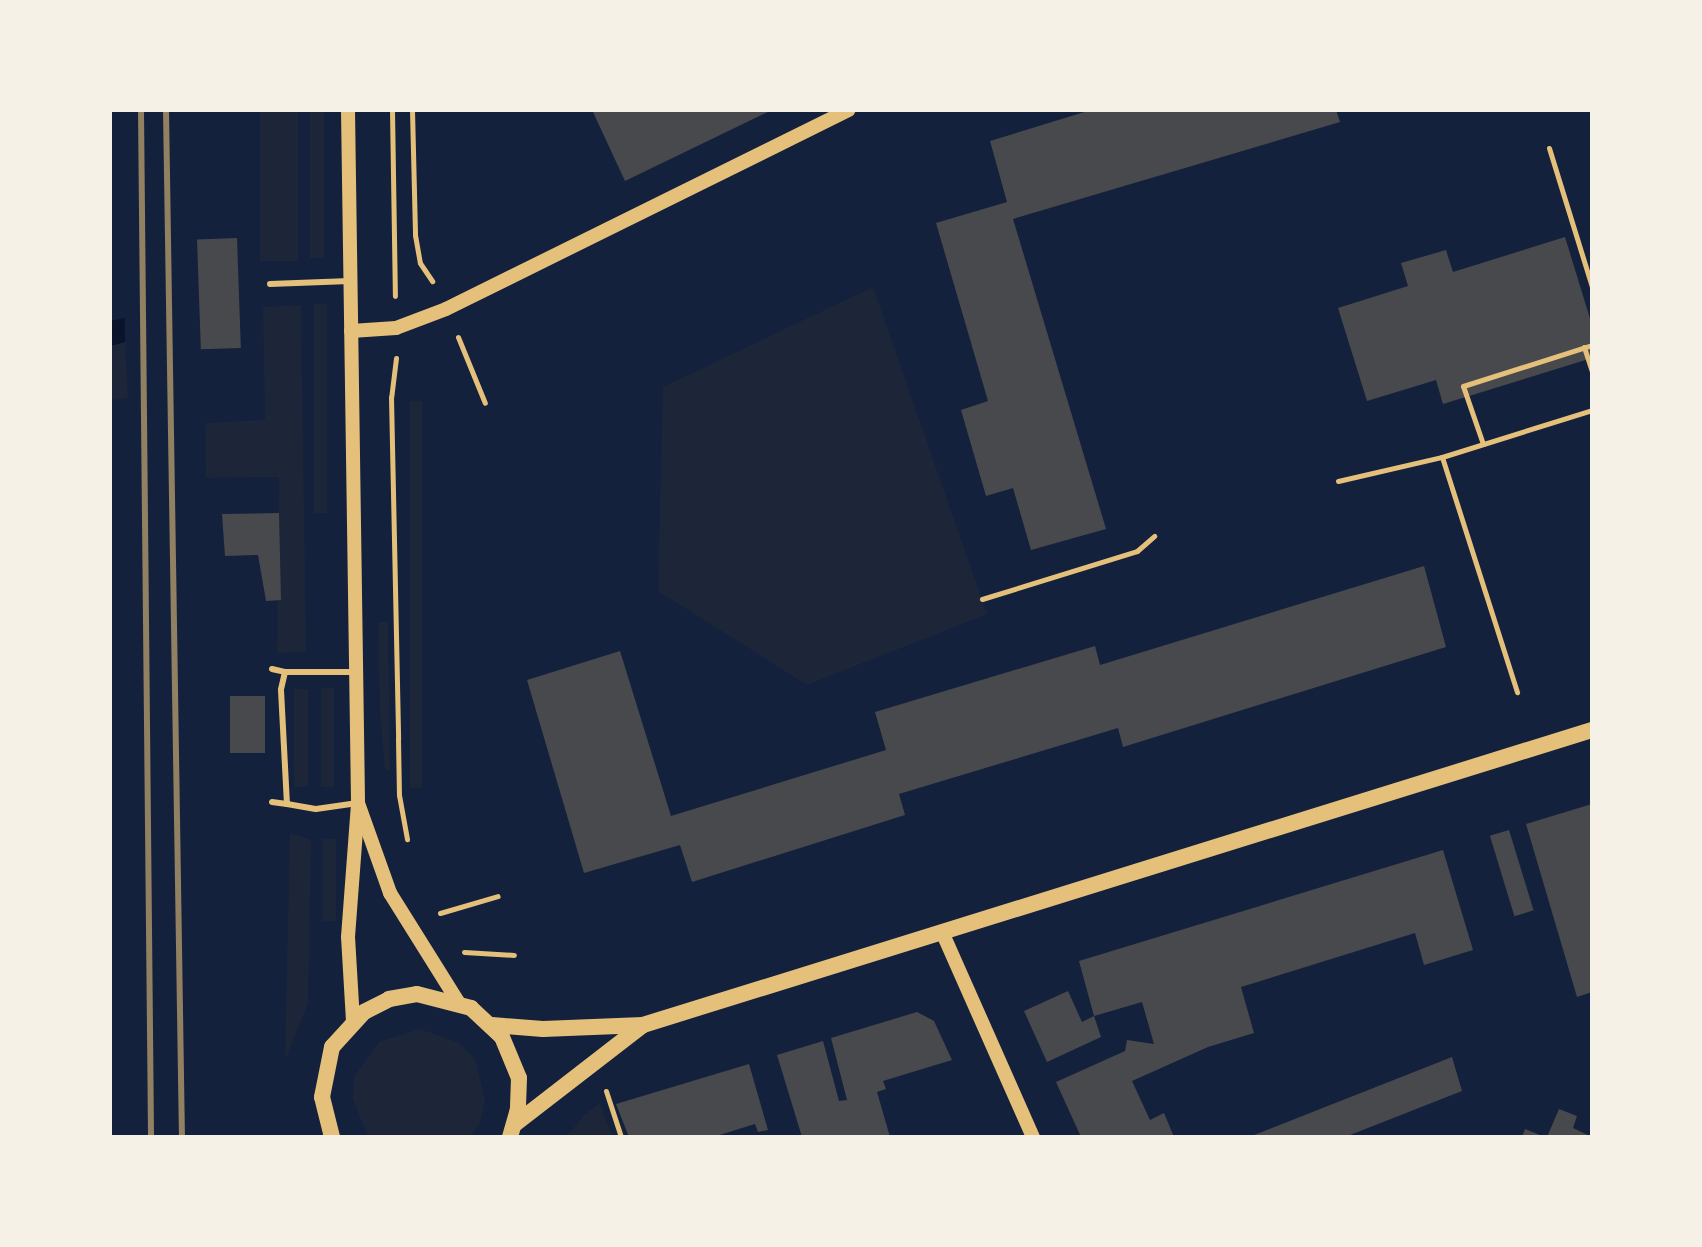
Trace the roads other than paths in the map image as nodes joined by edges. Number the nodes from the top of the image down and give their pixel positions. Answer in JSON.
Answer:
{"nodes":[{"id":1,"x":348,"y":110,"type":"edge"},
{"id":2,"x":849,"y":110,"type":"edge"},
{"id":3,"x":350,"y":281,"type":"junction"},
{"id":4,"x":270,"y":284,"type":"dead end"},
{"id":5,"x":351,"y":331,"type":"junction"},
{"id":6,"x":272,"y":669,"type":"dead end"},
{"id":7,"x":285,"y":672,"type":"junction"},
{"id":8,"x":356,"y":672,"type":"junction"},
{"id":9,"x":1592,"y":730,"type":"edge"},
{"id":10,"x":272,"y":802,"type":"dead end"},
{"id":11,"x":358,"y":803,"type":"junction"},
{"id":12,"x":287,"y":804,"type":"junction"},
{"id":13,"x":943,"y":934,"type":"junction"},
{"id":14,"x":458,"y":1002,"type":"junction"},
{"id":15,"x":353,"y":1021,"type":"junction"},
{"id":16,"x":492,"y":1025,"type":"junction"},
{"id":17,"x":643,"y":1025,"type":"junction"},
{"id":18,"x":512,"y":1130,"type":"edge"},
{"id":19,"x":332,"y":1137,"type":"edge"},
{"id":20,"x":1033,"y":1137,"type":"edge"}],
"edges":[{"from":1,"to":3,"type":"street"},
{"from":2,"to":5,"type":"street"},
{"from":3,"to":4,"type":"lane"},
{"from":3,"to":5,"type":"street"},
{"from":5,"to":8,"type":"street"},
{"from":6,"to":7,"type":"lane"},
{"from":7,"to":8,"type":"lane"},
{"from":7,"to":12,"type":"lane"},
{"from":8,"to":11,"type":"street"},
{"from":9,"to":13,"type":"main road"},
{"from":10,"to":12,"type":"lane"},
{"from":11,"to":12,"type":"lane"},
{"from":11,"to":14,"type":"street"},
{"from":11,"to":15,"type":"street"},
{"from":13,"to":17,"type":"main road"},
{"from":13,"to":20,"type":"street"},
{"from":14,"to":15,"type":"main road"},
{"from":14,"to":16,"type":"main road"},
{"from":15,"to":19,"type":"main road"},
{"from":16,"to":17,"type":"main road"},
{"from":16,"to":18,"type":"main road"},
{"from":17,"to":18,"type":"main road"}]}
